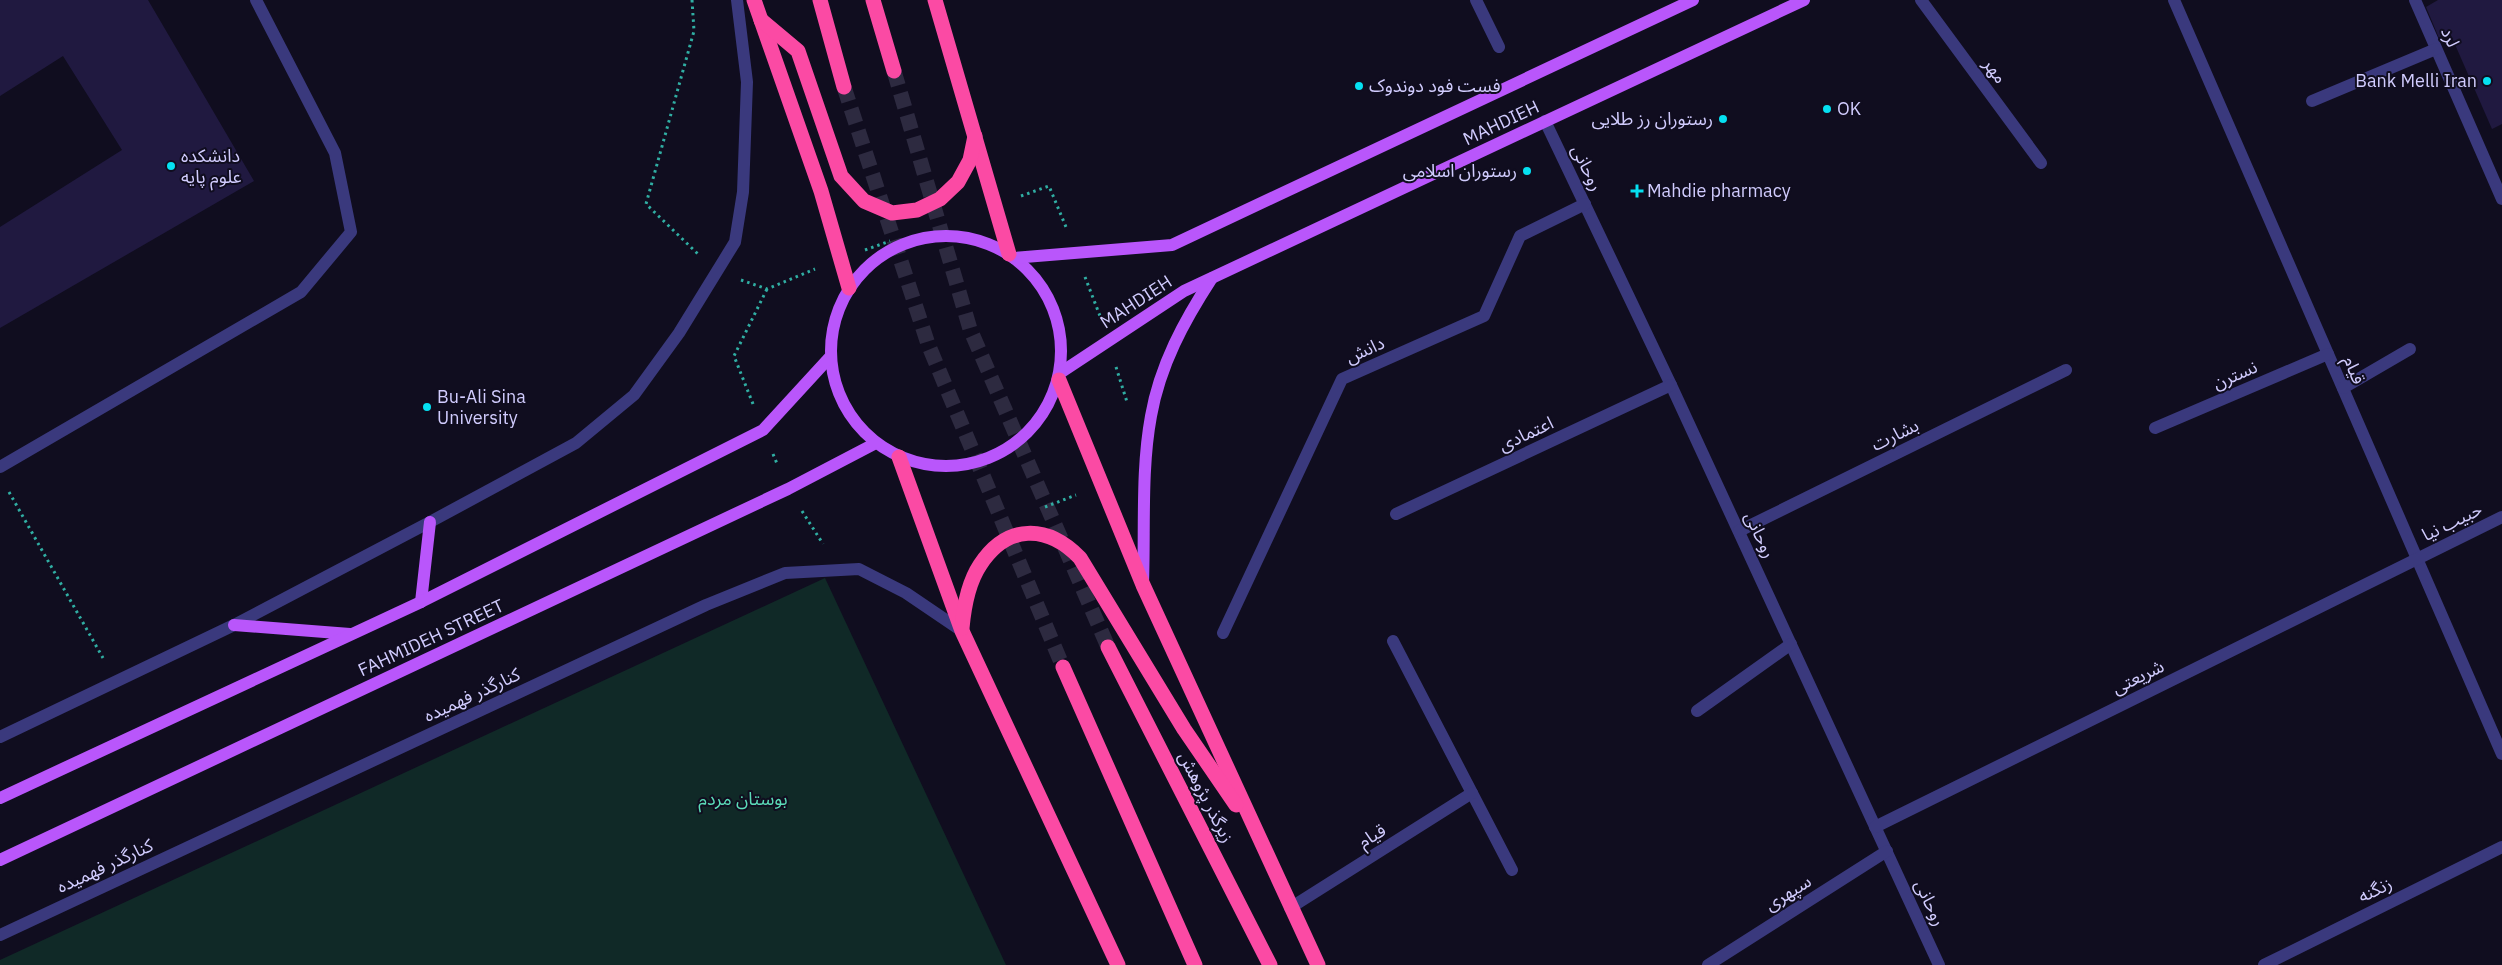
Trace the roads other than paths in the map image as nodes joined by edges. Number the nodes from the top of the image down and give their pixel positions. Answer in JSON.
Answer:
{"nodes":[{"id":1,"x":256,"y":0,"type":"edge"},
{"id":2,"x":737,"y":0,"type":"edge"},
{"id":3,"x":754,"y":0,"type":"edge"},
{"id":4,"x":820,"y":0,"type":"edge"},
{"id":5,"x":873,"y":0,"type":"edge"},
{"id":6,"x":936,"y":0,"type":"edge"},
{"id":7,"x":1476,"y":0,"type":"edge"},
{"id":8,"x":1693,"y":0,"type":"edge"},
{"id":9,"x":1804,"y":0,"type":"edge"},
{"id":10,"x":1920,"y":0,"type":"edge"},
{"id":11,"x":2174,"y":0,"type":"edge"},
{"id":12,"x":2415,"y":0,"type":"edge"},
{"id":13,"x":761,"y":20,"type":"junction"},
{"id":14,"x":1499,"y":47,"type":"dead end"},
{"id":15,"x":2436,"y":49,"type":"junction"},
{"id":16,"x":894,"y":71,"type":"tunnel mouth"},
{"id":17,"x":844,"y":87,"type":"tunnel mouth"},
{"id":18,"x":2312,"y":101,"type":"dead end"},
{"id":19,"x":1546,"y":121,"type":"junction"},
{"id":20,"x":975,"y":136,"type":"junction"},
{"id":21,"x":2041,"y":163,"type":"dead end"},
{"id":22,"x":2502,"y":198,"type":"edge"},
{"id":23,"x":1585,"y":204,"type":"junction"},
{"id":24,"x":1011,"y":256,"type":"junction"},
{"id":25,"x":1212,"y":278,"type":"junction"},
{"id":26,"x":849,"y":288,"type":"junction"},
{"id":27,"x":2410,"y":349,"type":"dead end"},
{"id":28,"x":2328,"y":354,"type":"junction"},
{"id":29,"x":830,"y":357,"type":"junction"},
{"id":30,"x":2066,"y":370,"type":"dead end"},
{"id":31,"x":1059,"y":376,"type":"junction"},
{"id":32,"x":1671,"y":385,"type":"junction"},
{"id":33,"x":2343,"y":388,"type":"junction"},
{"id":34,"x":2156,"y":428,"type":"dead end"},
{"id":35,"x":876,"y":443,"type":"junction"},
{"id":36,"x":899,"y":456,"type":"junction"},
{"id":37,"x":0,"y":467,"type":"edge"},
{"id":38,"x":1396,"y":514,"type":"dead end"},
{"id":39,"x":2502,"y":517,"type":"edge"},
{"id":40,"x":430,"y":522,"type":"junction"},
{"id":41,"x":1739,"y":531,"type":"junction"},
{"id":42,"x":2417,"y":558,"type":"junction"},
{"id":43,"x":1143,"y":585,"type":"junction"},
{"id":44,"x":421,"y":602,"type":"junction"},
{"id":45,"x":234,"y":625,"type":"junction"},
{"id":46,"x":962,"y":631,"type":"junction"},
{"id":47,"x":1223,"y":632,"type":"dead end"},
{"id":48,"x":352,"y":634,"type":"junction"},
{"id":49,"x":1393,"y":641,"type":"dead end"},
{"id":50,"x":1791,"y":644,"type":"junction"},
{"id":51,"x":1108,"y":647,"type":"tunnel mouth"},
{"id":52,"x":1063,"y":667,"type":"tunnel mouth"},
{"id":53,"x":1697,"y":711,"type":"dead end"},
{"id":54,"x":0,"y":737,"type":"edge"},
{"id":55,"x":2502,"y":754,"type":"edge"},
{"id":56,"x":1472,"y":793,"type":"junction"},
{"id":57,"x":0,"y":798,"type":"edge"},
{"id":58,"x":1875,"y":827,"type":"junction"},
{"id":59,"x":1260,"y":841,"type":"junction"},
{"id":60,"x":2502,"y":847,"type":"edge"},
{"id":61,"x":1886,"y":851,"type":"junction"},
{"id":62,"x":0,"y":860,"type":"edge"},
{"id":63,"x":1512,"y":870,"type":"dead end"},
{"id":64,"x":1290,"y":908,"type":"junction"},
{"id":65,"x":0,"y":935,"type":"edge"},
{"id":66,"x":1118,"y":965,"type":"edge"},
{"id":67,"x":1195,"y":965,"type":"edge"},
{"id":68,"x":1270,"y":965,"type":"edge"},
{"id":69,"x":1318,"y":965,"type":"edge"},
{"id":70,"x":1708,"y":965,"type":"edge"},
{"id":71,"x":1939,"y":965,"type":"edge"},
{"id":72,"x":2264,"y":965,"type":"edge"}],
"edges":[{"from":1,"to":37,"type":"street"},
{"from":2,"to":40,"type":"street"},
{"from":3,"to":13,"type":"highway"},
{"from":4,"to":17,"type":"highway"},
{"from":5,"to":16,"type":"highway"},
{"from":6,"to":20,"type":"highway"},
{"from":7,"to":14,"type":"street"},
{"from":8,"to":24,"type":"main road","name":"MAHDIEH"},
{"from":9,"to":19,"type":"main road","name":"MAHDIEH"},
{"from":10,"to":21,"type":"street","name":"مهر"},
{"from":11,"to":28,"type":"street","name":"قیام"},
{"from":12,"to":15,"type":"street","name":"لرد"},
{"from":13,"to":20,"type":"highway"},
{"from":13,"to":26,"type":"highway"},
{"from":15,"to":18,"type":"street"},
{"from":15,"to":22,"type":"street","name":"لرد"},
{"from":19,"to":23,"type":"street","name":"روحانی"},
{"from":19,"to":25,"type":"main road","name":"MAHDIEH"},
{"from":20,"to":24,"type":"highway"},
{"from":23,"to":32,"type":"street","name":"روحانی"},
{"from":23,"to":47,"type":"street","name":"دانش"},
{"from":24,"to":26,"type":"main road"},
{"from":24,"to":31,"type":"main road"},
{"from":25,"to":31,"type":"main road","name":"MAHDIEH"},
{"from":25,"to":43,"type":"main road"},
{"from":26,"to":29,"type":"main road"},
{"from":27,"to":33,"type":"street"},
{"from":28,"to":33,"type":"street","name":"قیام"},
{"from":28,"to":34,"type":"street","name":"نسترن"},
{"from":29,"to":35,"type":"main road"},
{"from":29,"to":44,"type":"main road"},
{"from":30,"to":41,"type":"street","name":"بشارت"},
{"from":31,"to":36,"type":"main road"},
{"from":31,"to":43,"type":"highway"},
{"from":32,"to":38,"type":"street","name":"اعتمادی"},
{"from":32,"to":41,"type":"street","name":"روحانی"},
{"from":33,"to":42,"type":"street","name":"قیام"},
{"from":35,"to":36,"type":"main road"},
{"from":35,"to":62,"type":"main road","name":"FAHMIDEH STREET"},
{"from":36,"to":46,"type":"highway"},
{"from":39,"to":42,"type":"street","name":"حبیب نیا"},
{"from":40,"to":44,"type":"main road"},
{"from":40,"to":45,"type":"street"},
{"from":41,"to":50,"type":"street","name":"روحانی"},
{"from":42,"to":55,"type":"street","name":"قیام"},
{"from":42,"to":58,"type":"street","name":"شریعتی"},
{"from":43,"to":59,"type":"highway"},
{"from":44,"to":48,"type":"main road"},
{"from":45,"to":48,"type":"main road"},
{"from":45,"to":54,"type":"street"},
{"from":46,"to":59,"type":"highway"},
{"from":46,"to":65,"type":"street","name":"کنارگذر فهمیده"},
{"from":46,"to":66,"type":"highway"},
{"from":48,"to":57,"type":"main road"},
{"from":49,"to":56,"type":"street"},
{"from":50,"to":53,"type":"street"},
{"from":50,"to":58,"type":"street","name":"روحانی"},
{"from":51,"to":68,"type":"highway","name":"زیرگذر پژوهش"},
{"from":52,"to":67,"type":"highway"},
{"from":56,"to":63,"type":"street"},
{"from":56,"to":64,"type":"street","name":"قیام"},
{"from":58,"to":61,"type":"street","name":"روحانی"},
{"from":59,"to":64,"type":"highway"},
{"from":60,"to":72,"type":"street","name":"زنگنه"},
{"from":61,"to":70,"type":"street","name":"سپهری"},
{"from":61,"to":71,"type":"street","name":"روحانی"},
{"from":64,"to":69,"type":"highway"}]}
